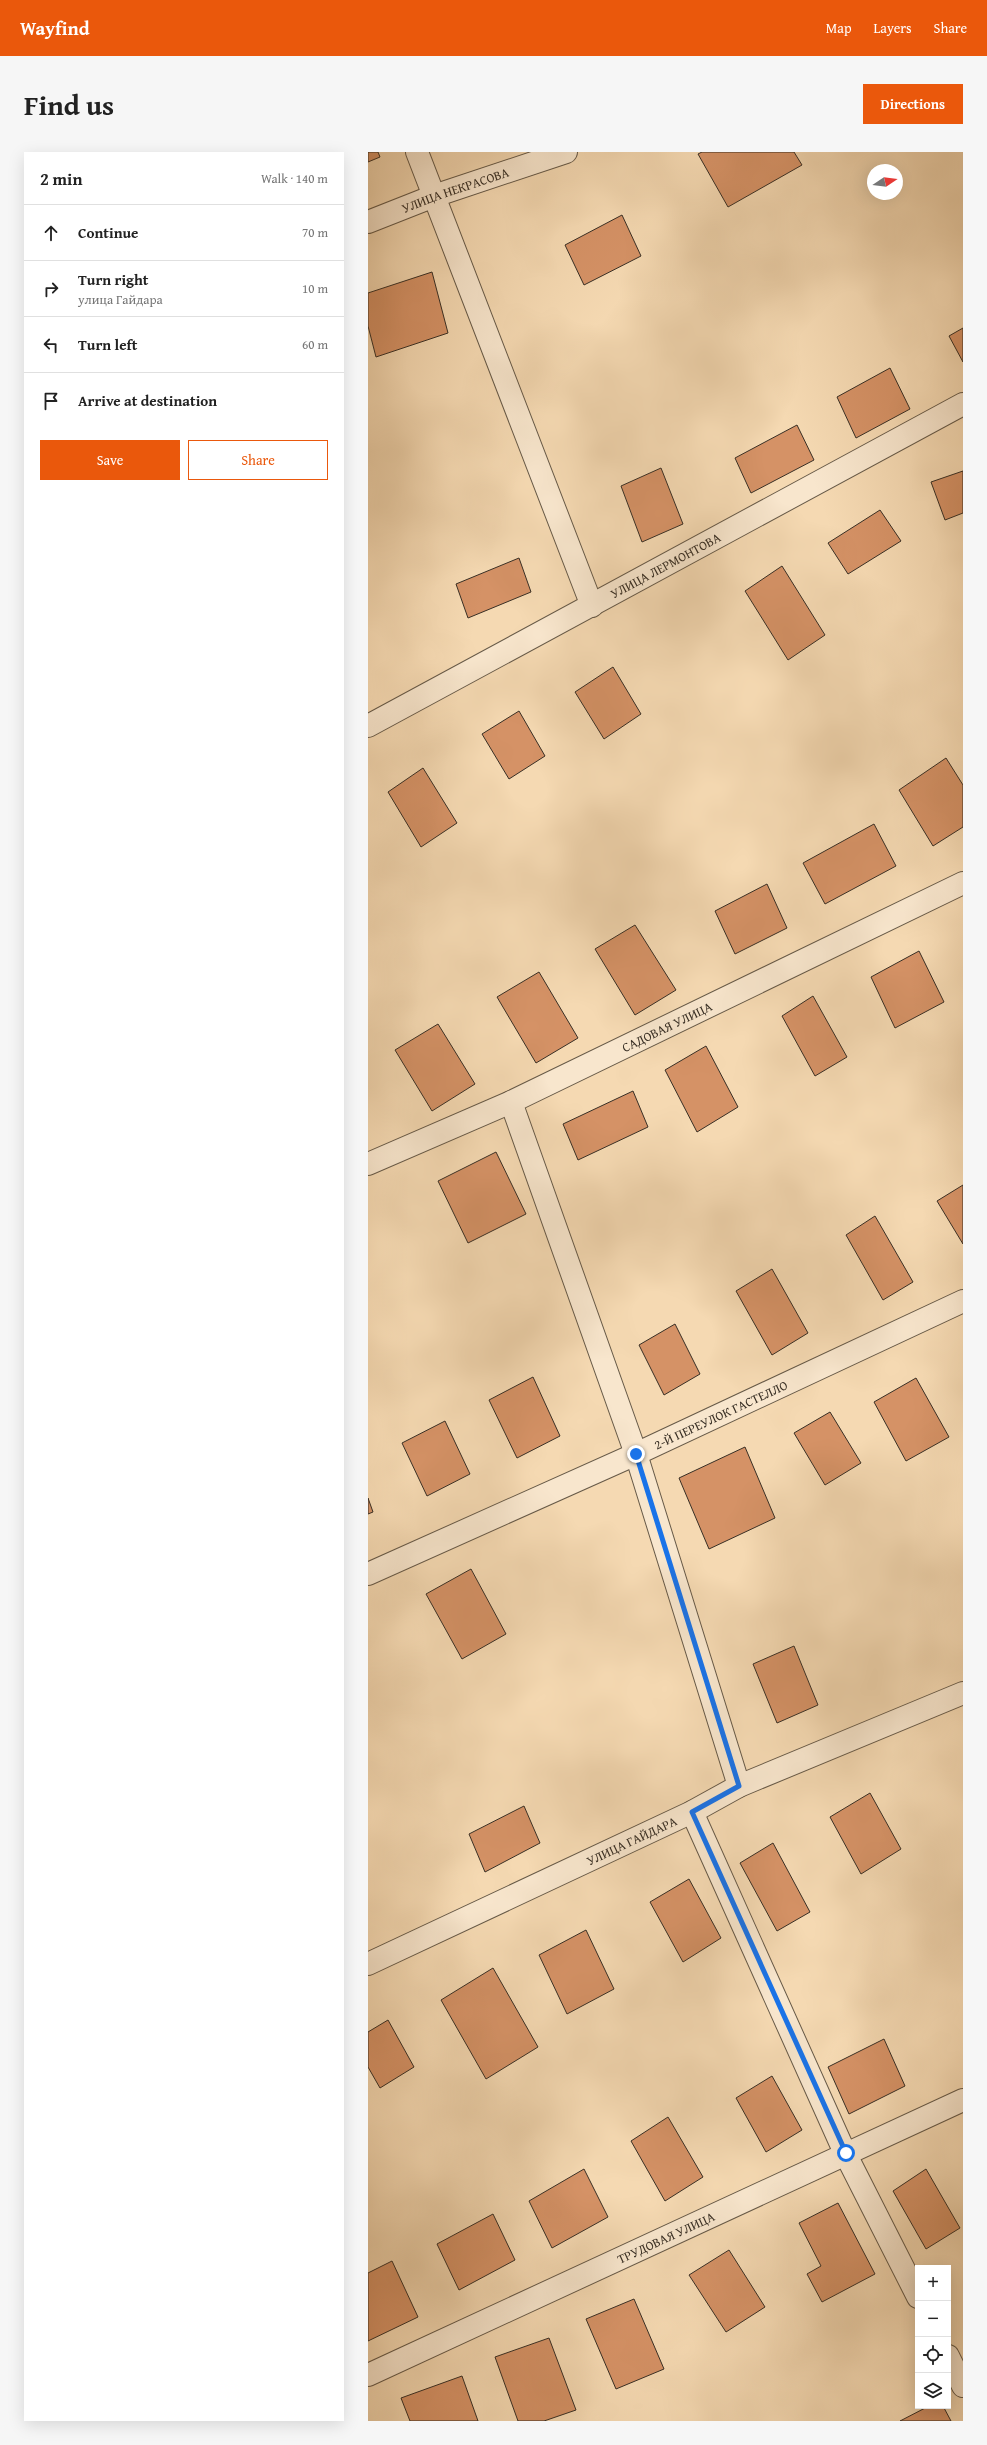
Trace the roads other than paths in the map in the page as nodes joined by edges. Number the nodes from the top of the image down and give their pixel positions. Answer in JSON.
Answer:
{"nodes":[{"id":1,"x":417,"y":152,"type":"edge"},
{"id":2,"x":566,"y":152,"type":"edge"},
{"id":3,"x":434,"y":196,"type":"junction"},
{"id":4,"x":368,"y":222,"type":"edge"},
{"id":5,"x":963,"y":404,"type":"edge"},
{"id":6,"x":592,"y":606,"type":"junction"},
{"id":7,"x":368,"y":726,"type":"edge"},
{"id":8,"x":963,"y":883,"type":"edge"},
{"id":9,"x":511,"y":1102,"type":"junction"},
{"id":10,"x":368,"y":1164,"type":"edge"},
{"id":11,"x":963,"y":1301,"type":"edge"},
{"id":12,"x":636,"y":1454,"type":"junction"},
{"id":13,"x":368,"y":1574,"type":"edge"},
{"id":14,"x":963,"y":1693,"type":"edge"},
{"id":15,"x":739,"y":1786,"type":"junction"},
{"id":16,"x":692,"y":1812,"type":"junction"},
{"id":17,"x":368,"y":1964,"type":"edge"},
{"id":18,"x":963,"y":2100,"type":"edge"},
{"id":19,"x":846,"y":2153,"type":"junction"},
{"id":20,"x":915,"y":2291,"type":"edge"},
{"id":21,"x":951,"y":2362,"type":"edge"},
{"id":22,"x":368,"y":2375,"type":"edge"},
{"id":23,"x":963,"y":2386,"type":"edge"}],
"edges":[{"from":1,"to":3,"type":"street"},
{"from":2,"to":3,"type":"street","name":"УЛИЦА НЕКРАСОВА"},
{"from":3,"to":4,"type":"street","name":"УЛИЦА НЕКРАСОВА"},
{"from":3,"to":6,"type":"street"},
{"from":5,"to":6,"type":"street","name":"УЛИЦА ЛЕРМОНТОВА"},
{"from":6,"to":7,"type":"street","name":"УЛИЦА ЛЕРМОНТОВА"},
{"from":8,"to":9,"type":"street","name":"САДОВАЯ УЛИЦА"},
{"from":9,"to":10,"type":"street","name":"САДОВАЯ УЛИЦА"},
{"from":9,"to":12,"type":"street"},
{"from":11,"to":12,"type":"street","name":"2-Й ПЕРЕУЛОК ГАСТЕЛЛО"},
{"from":12,"to":13,"type":"street","name":"2-Й ПЕРЕУЛОК ГАСТЕЛЛО"},
{"from":12,"to":15,"type":"street"},
{"from":14,"to":15,"type":"street","name":"УЛИЦА ГАЙДАРА"},
{"from":15,"to":16,"type":"street","name":"УЛИЦА ГАЙДАРА"},
{"from":16,"to":17,"type":"street","name":"УЛИЦА ГАЙДАРА"},
{"from":16,"to":19,"type":"street"},
{"from":18,"to":19,"type":"street","name":"ТРУДОВАЯ УЛИЦА"},
{"from":19,"to":20,"type":"street"},
{"from":19,"to":22,"type":"street","name":"ТРУДОВАЯ УЛИЦА"},
{"from":21,"to":23,"type":"street"}]}
